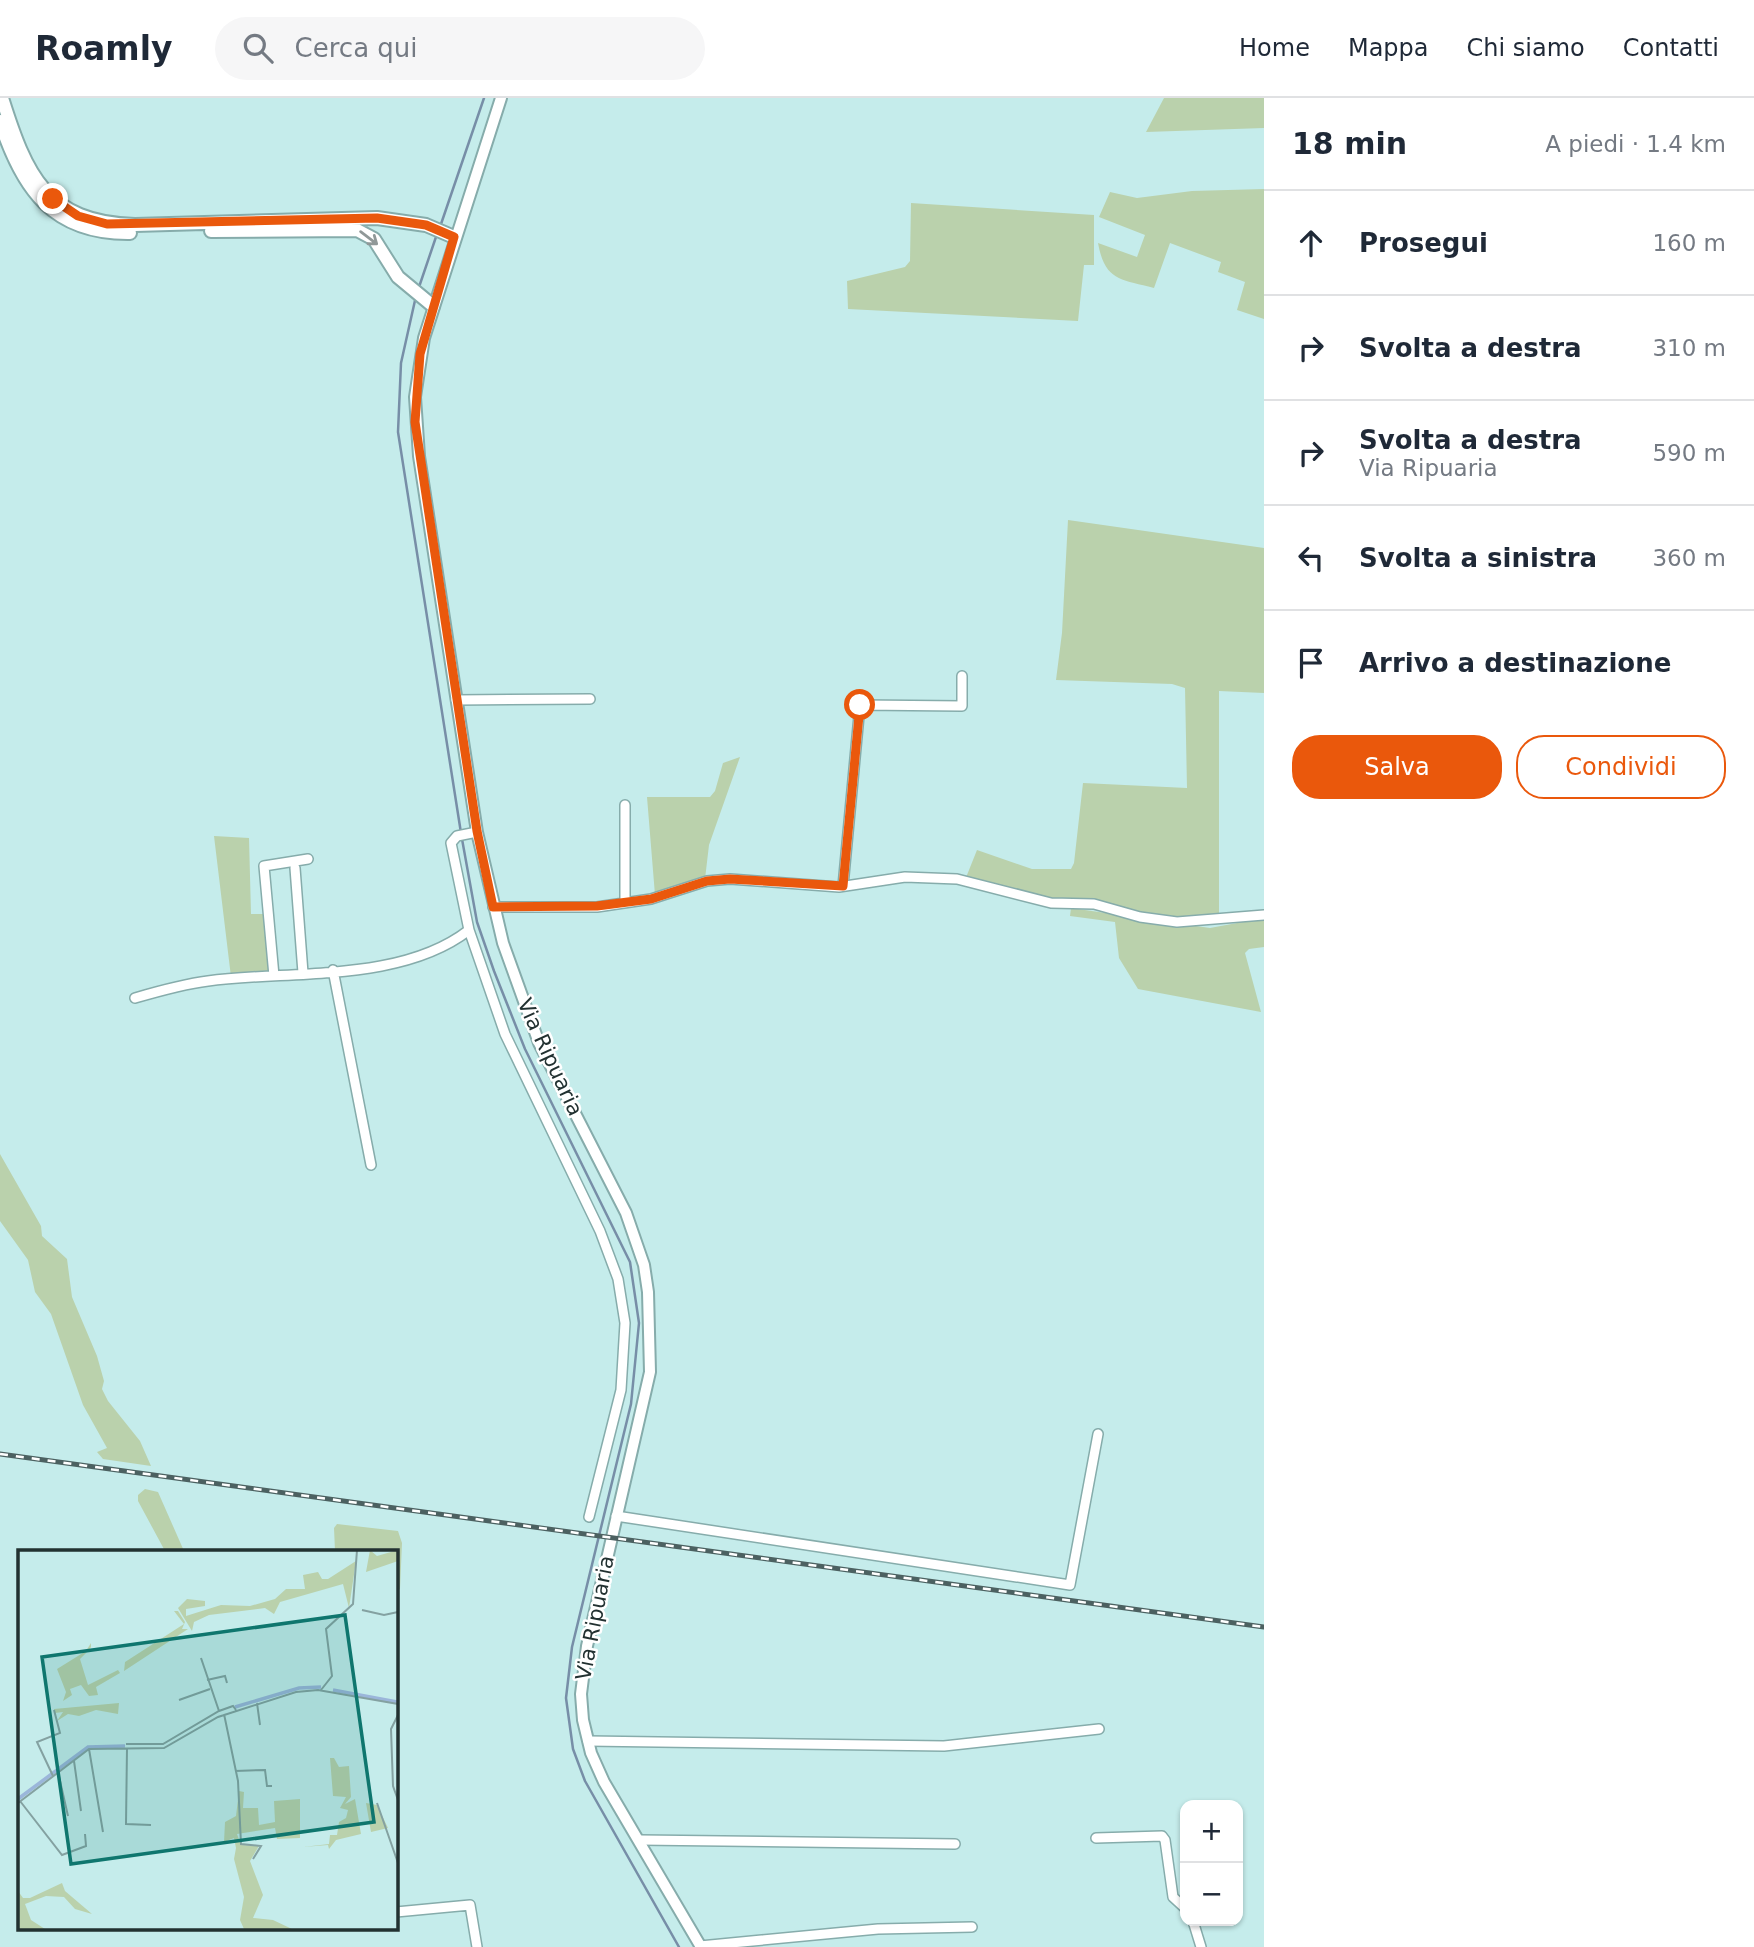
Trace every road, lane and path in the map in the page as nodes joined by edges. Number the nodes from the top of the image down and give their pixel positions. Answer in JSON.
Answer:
{"nodes":[{"id":1,"x":2,"y":98,"type":"edge"},
{"id":2,"x":501,"y":98,"type":"edge"},
{"id":3,"x":0,"y":121,"type":"edge"},
{"id":4,"x":454,"y":237,"type":"junction"},
{"id":5,"x":429,"y":303,"type":"junction"},
{"id":6,"x":962,"y":676,"type":"dead end"},
{"id":7,"x":590,"y":699,"type":"dead end"},
{"id":8,"x":456,"y":700,"type":"junction"},
{"id":9,"x":625,"y":805,"type":"dead end"},
{"id":10,"x":472,"y":832,"type":"junction"},
{"id":11,"x":308,"y":859,"type":"dead end"},
{"id":12,"x":295,"y":868,"type":"dead end"},
{"id":13,"x":843,"y":886,"type":"junction"},
{"id":14,"x":625,"y":902,"type":"junction"},
{"id":15,"x":493,"y":907,"type":"junction"},
{"id":16,"x":1264,"y":915,"type":"edge"},
{"id":17,"x":469,"y":930,"type":"junction"},
{"id":18,"x":334,"y":970,"type":"junction"},
{"id":19,"x":303,"y":973,"type":"junction"},
{"id":20,"x":274,"y":976,"type":"junction"},
{"id":21,"x":135,"y":998,"type":"dead end"},
{"id":22,"x":371,"y":1165,"type":"dead end"},
{"id":23,"x":1098,"y":1433,"type":"dead end"},
{"id":24,"x":616,"y":1516,"type":"junction"},
{"id":25,"x":589,"y":1517,"type":"dead end"},
{"id":26,"x":1100,"y":1730,"type":"dead end"},
{"id":27,"x":588,"y":1741,"type":"junction"},
{"id":28,"x":1096,"y":1838,"type":"dead end"},
{"id":29,"x":640,"y":1840,"type":"junction"},
{"id":30,"x":955,"y":1843,"type":"dead end"},
{"id":31,"x":1180,"y":1903,"type":"edge"},
{"id":32,"x":397,"y":1912,"type":"edge"},
{"id":33,"x":1195,"y":1926,"type":"edge"},
{"id":34,"x":972,"y":1927,"type":"dead end"},
{"id":35,"x":700,"y":1946,"type":"edge"},
{"id":36,"x":477,"y":1947,"type":"edge"},
{"id":37,"x":1201,"y":1947,"type":"edge"}],
"edges":[{"from":1,"to":4,"type":"main road"},
{"from":2,"to":4,"type":"street","name":"Via Ripuaria"},
{"from":3,"to":5,"type":"main road","one_way":true},
{"from":4,"to":5,"type":"street","name":"Via Ripuaria"},
{"from":5,"to":8,"type":"street","name":"Via Ripuaria"},
{"from":6,"to":13,"type":"street"},
{"from":7,"to":8,"type":"street"},
{"from":8,"to":10,"type":"street","name":"Via Ripuaria"},
{"from":9,"to":14,"type":"street"},
{"from":10,"to":15,"type":"street","name":"Via Ripuaria"},
{"from":10,"to":17,"type":"street"},
{"from":11,"to":20,"type":"street"},
{"from":12,"to":19,"type":"street"},
{"from":13,"to":14,"type":"street"},
{"from":13,"to":16,"type":"street"},
{"from":14,"to":15,"type":"street"},
{"from":15,"to":24,"type":"street","name":"Via Ripuaria"},
{"from":17,"to":18,"type":"street"},
{"from":17,"to":25,"type":"street"},
{"from":18,"to":19,"type":"street"},
{"from":18,"to":22,"type":"street"},
{"from":19,"to":20,"type":"street"},
{"from":20,"to":21,"type":"street"},
{"from":23,"to":24,"type":"street"},
{"from":24,"to":27,"type":"street","name":"Via Ripuaria"},
{"from":26,"to":27,"type":"street"},
{"from":27,"to":29,"type":"street","name":"Via Ripuaria"},
{"from":28,"to":31,"type":"street"},
{"from":29,"to":30,"type":"street"},
{"from":29,"to":35,"type":"street","name":"Via Ripuaria"},
{"from":32,"to":36,"type":"street"},
{"from":33,"to":37,"type":"street"},
{"from":34,"to":35,"type":"street"}]}
